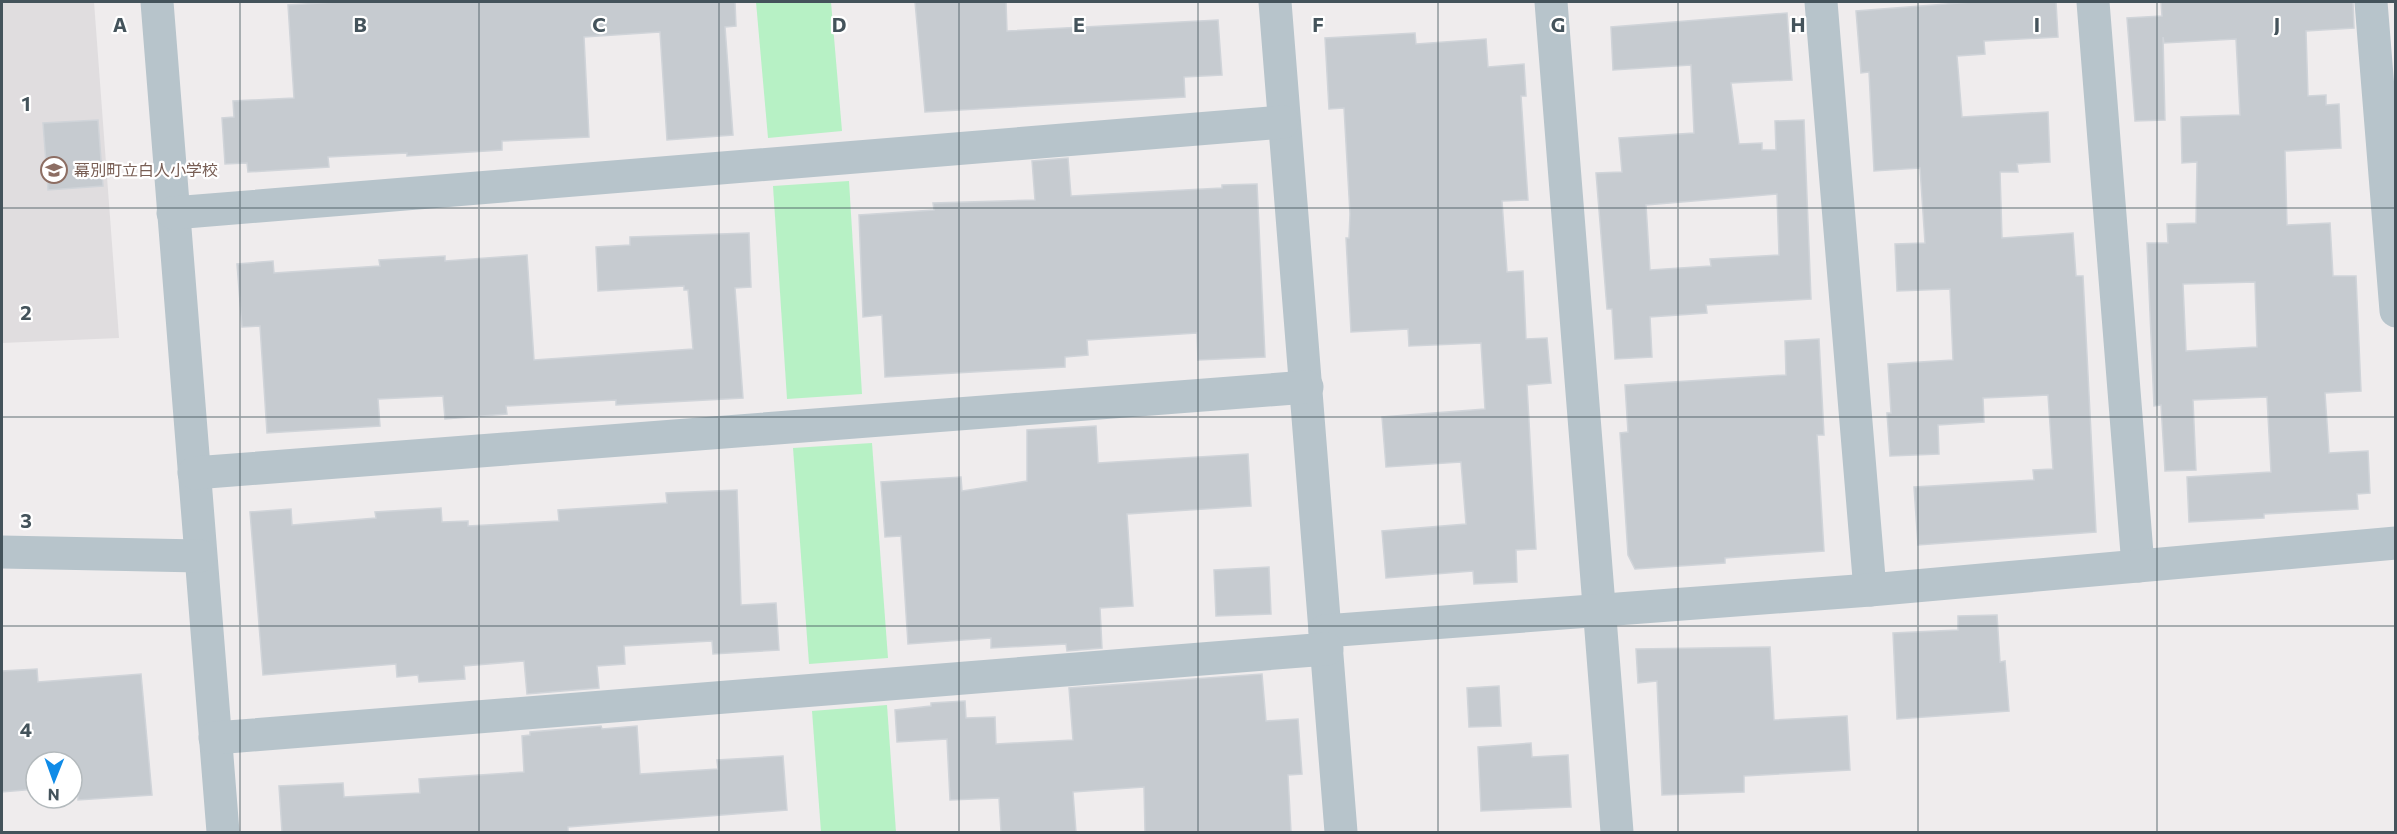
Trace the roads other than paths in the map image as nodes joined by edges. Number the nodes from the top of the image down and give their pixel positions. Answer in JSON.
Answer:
{"nodes":[{"id":1,"x":157,"y":2,"type":"edge"},
{"id":2,"x":1275,"y":2,"type":"edge"},
{"id":3,"x":1551,"y":2,"type":"edge"},
{"id":4,"x":1821,"y":2,"type":"edge"},
{"id":5,"x":2093,"y":2,"type":"edge"},
{"id":6,"x":2371,"y":2,"type":"edge"},
{"id":7,"x":1283,"y":122,"type":"junction"},
{"id":8,"x":2391,"y":186,"type":"edge"},
{"id":9,"x":173,"y":213,"type":"junction"},
{"id":10,"x":2396,"y":311,"type":"edge"},
{"id":11,"x":1307,"y":387,"type":"junction"},
{"id":12,"x":194,"y":473,"type":"junction"},
{"id":13,"x":2396,"y":543,"type":"edge"},
{"id":14,"x":2,"y":552,"type":"edge"},
{"id":15,"x":200,"y":556,"type":"junction"},
{"id":16,"x":2138,"y":566,"type":"junction"},
{"id":17,"x":1870,"y":590,"type":"junction"},
{"id":18,"x":1599,"y":610,"type":"junction"},
{"id":19,"x":1326,"y":640,"type":"junction"},
{"id":20,"x":215,"y":738,"type":"junction"},
{"id":21,"x":223,"y":832,"type":"edge"},
{"id":22,"x":1341,"y":832,"type":"edge"},
{"id":23,"x":1617,"y":832,"type":"edge"}],
"edges":[{"from":1,"to":9,"type":"street"},
{"from":2,"to":7,"type":"street"},
{"from":3,"to":18,"type":"street"},
{"from":4,"to":17,"type":"street"},
{"from":5,"to":16,"type":"street"},
{"from":6,"to":8,"type":"street"},
{"from":7,"to":9,"type":"street"},
{"from":7,"to":11,"type":"street"},
{"from":8,"to":10,"type":"street"},
{"from":9,"to":12,"type":"street"},
{"from":11,"to":12,"type":"street"},
{"from":11,"to":19,"type":"street"},
{"from":12,"to":15,"type":"street"},
{"from":13,"to":16,"type":"street"},
{"from":14,"to":15,"type":"street"},
{"from":15,"to":20,"type":"street"},
{"from":16,"to":17,"type":"street"},
{"from":17,"to":18,"type":"street"},
{"from":18,"to":19,"type":"street"},
{"from":18,"to":23,"type":"street"},
{"from":19,"to":20,"type":"street"},
{"from":19,"to":22,"type":"street"},
{"from":20,"to":21,"type":"street"}]}
